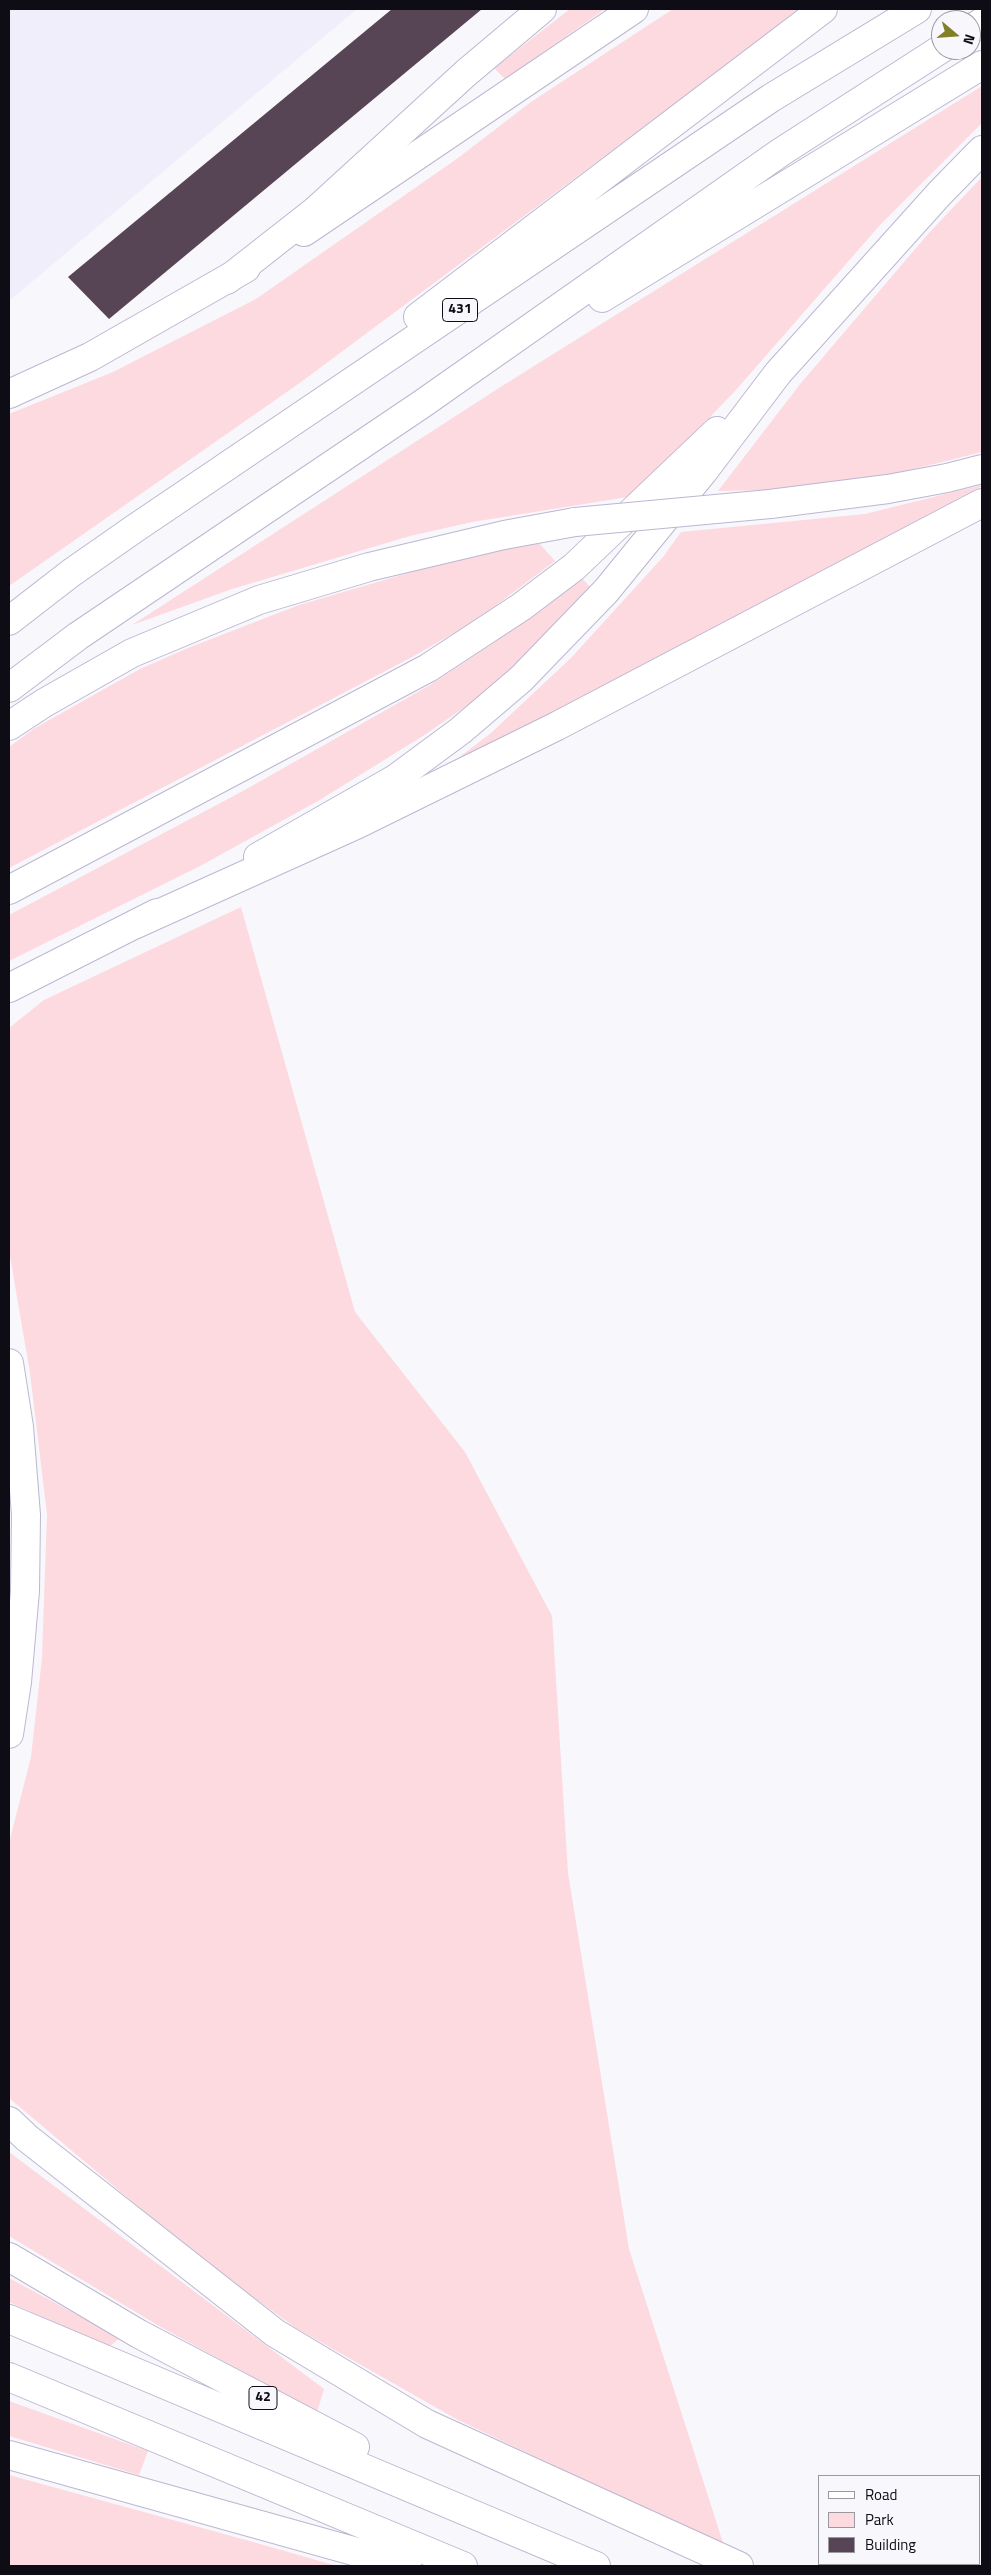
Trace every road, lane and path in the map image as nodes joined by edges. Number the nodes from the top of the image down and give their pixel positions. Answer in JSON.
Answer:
{"nodes":[{"id":1,"x":542,"y":9,"type":"edge"},
{"id":2,"x":634,"y":9,"type":"edge"},
{"id":3,"x":823,"y":9,"type":"edge"},
{"id":4,"x":917,"y":9,"type":"edge"},
{"id":5,"x":931,"y":55,"type":"edge"},
{"id":6,"x":982,"y":65,"type":"edge"},
{"id":7,"x":982,"y":150,"type":"edge"},
{"id":8,"x":227,"y":280,"type":"junction"},
{"id":9,"x":778,"y":373,"type":"junction"},
{"id":10,"x":9,"y":394,"type":"edge"},
{"id":11,"x":422,"y":404,"type":"junction"},
{"id":12,"x":982,"y":469,"type":"edge"},
{"id":13,"x":982,"y":503,"type":"edge"},
{"id":14,"x":134,"y":529,"type":"junction"},
{"id":15,"x":9,"y":621,"type":"edge"},
{"id":16,"x":9,"y":688,"type":"edge"},
{"id":17,"x":9,"y":726,"type":"edge"},
{"id":18,"x":9,"y":890,"type":"edge"},
{"id":19,"x":136,"y":924,"type":"junction"},
{"id":20,"x":10,"y":988,"type":"edge"},
{"id":21,"x":9,"y":1364,"type":"edge"},
{"id":22,"x":9,"y":1734,"type":"edge"},
{"id":23,"x":15,"y":2129,"type":"edge"},
{"id":24,"x":9,"y":2258,"type":"edge"},
{"id":25,"x":9,"y":2319,"type":"edge"},
{"id":26,"x":9,"y":2377,"type":"edge"},
{"id":27,"x":9,"y":2455,"type":"edge"},
{"id":28,"x":521,"y":2533,"type":"junction"},
{"id":29,"x":407,"y":2566,"type":"edge"},
{"id":30,"x":463,"y":2566,"type":"edge"},
{"id":31,"x":596,"y":2566,"type":"edge"},
{"id":32,"x":739,"y":2566,"type":"edge"}],
"edges":[{"from":1,"to":8,"type":"main road"},
{"from":2,"to":8,"type":"main road"},
{"from":3,"to":14,"type":"main road"},
{"from":4,"to":14,"type":"main road","number":"431"},
{"from":5,"to":11,"type":"main road"},
{"from":6,"to":11,"type":"main road"},
{"from":7,"to":9,"type":"main road"},
{"from":8,"to":10,"type":"main road"},
{"from":9,"to":18,"type":"main road"},
{"from":9,"to":19,"type":"main road"},
{"from":11,"to":16,"type":"main road"},
{"from":12,"to":17,"type":"main road","bridge":true},
{"from":13,"to":19,"type":"main road"},
{"from":14,"to":15,"type":"main road","number":"431"},
{"from":19,"to":20,"type":"main road"},
{"from":21,"to":22,"type":"main road"},
{"from":23,"to":32,"type":"main road"},
{"from":24,"to":28,"type":"main road","number":"42"},
{"from":25,"to":28,"type":"main road"},
{"from":26,"to":30,"type":"main road"},
{"from":27,"to":29,"type":"main road"},
{"from":28,"to":31,"type":"main road","number":"42"}]}
